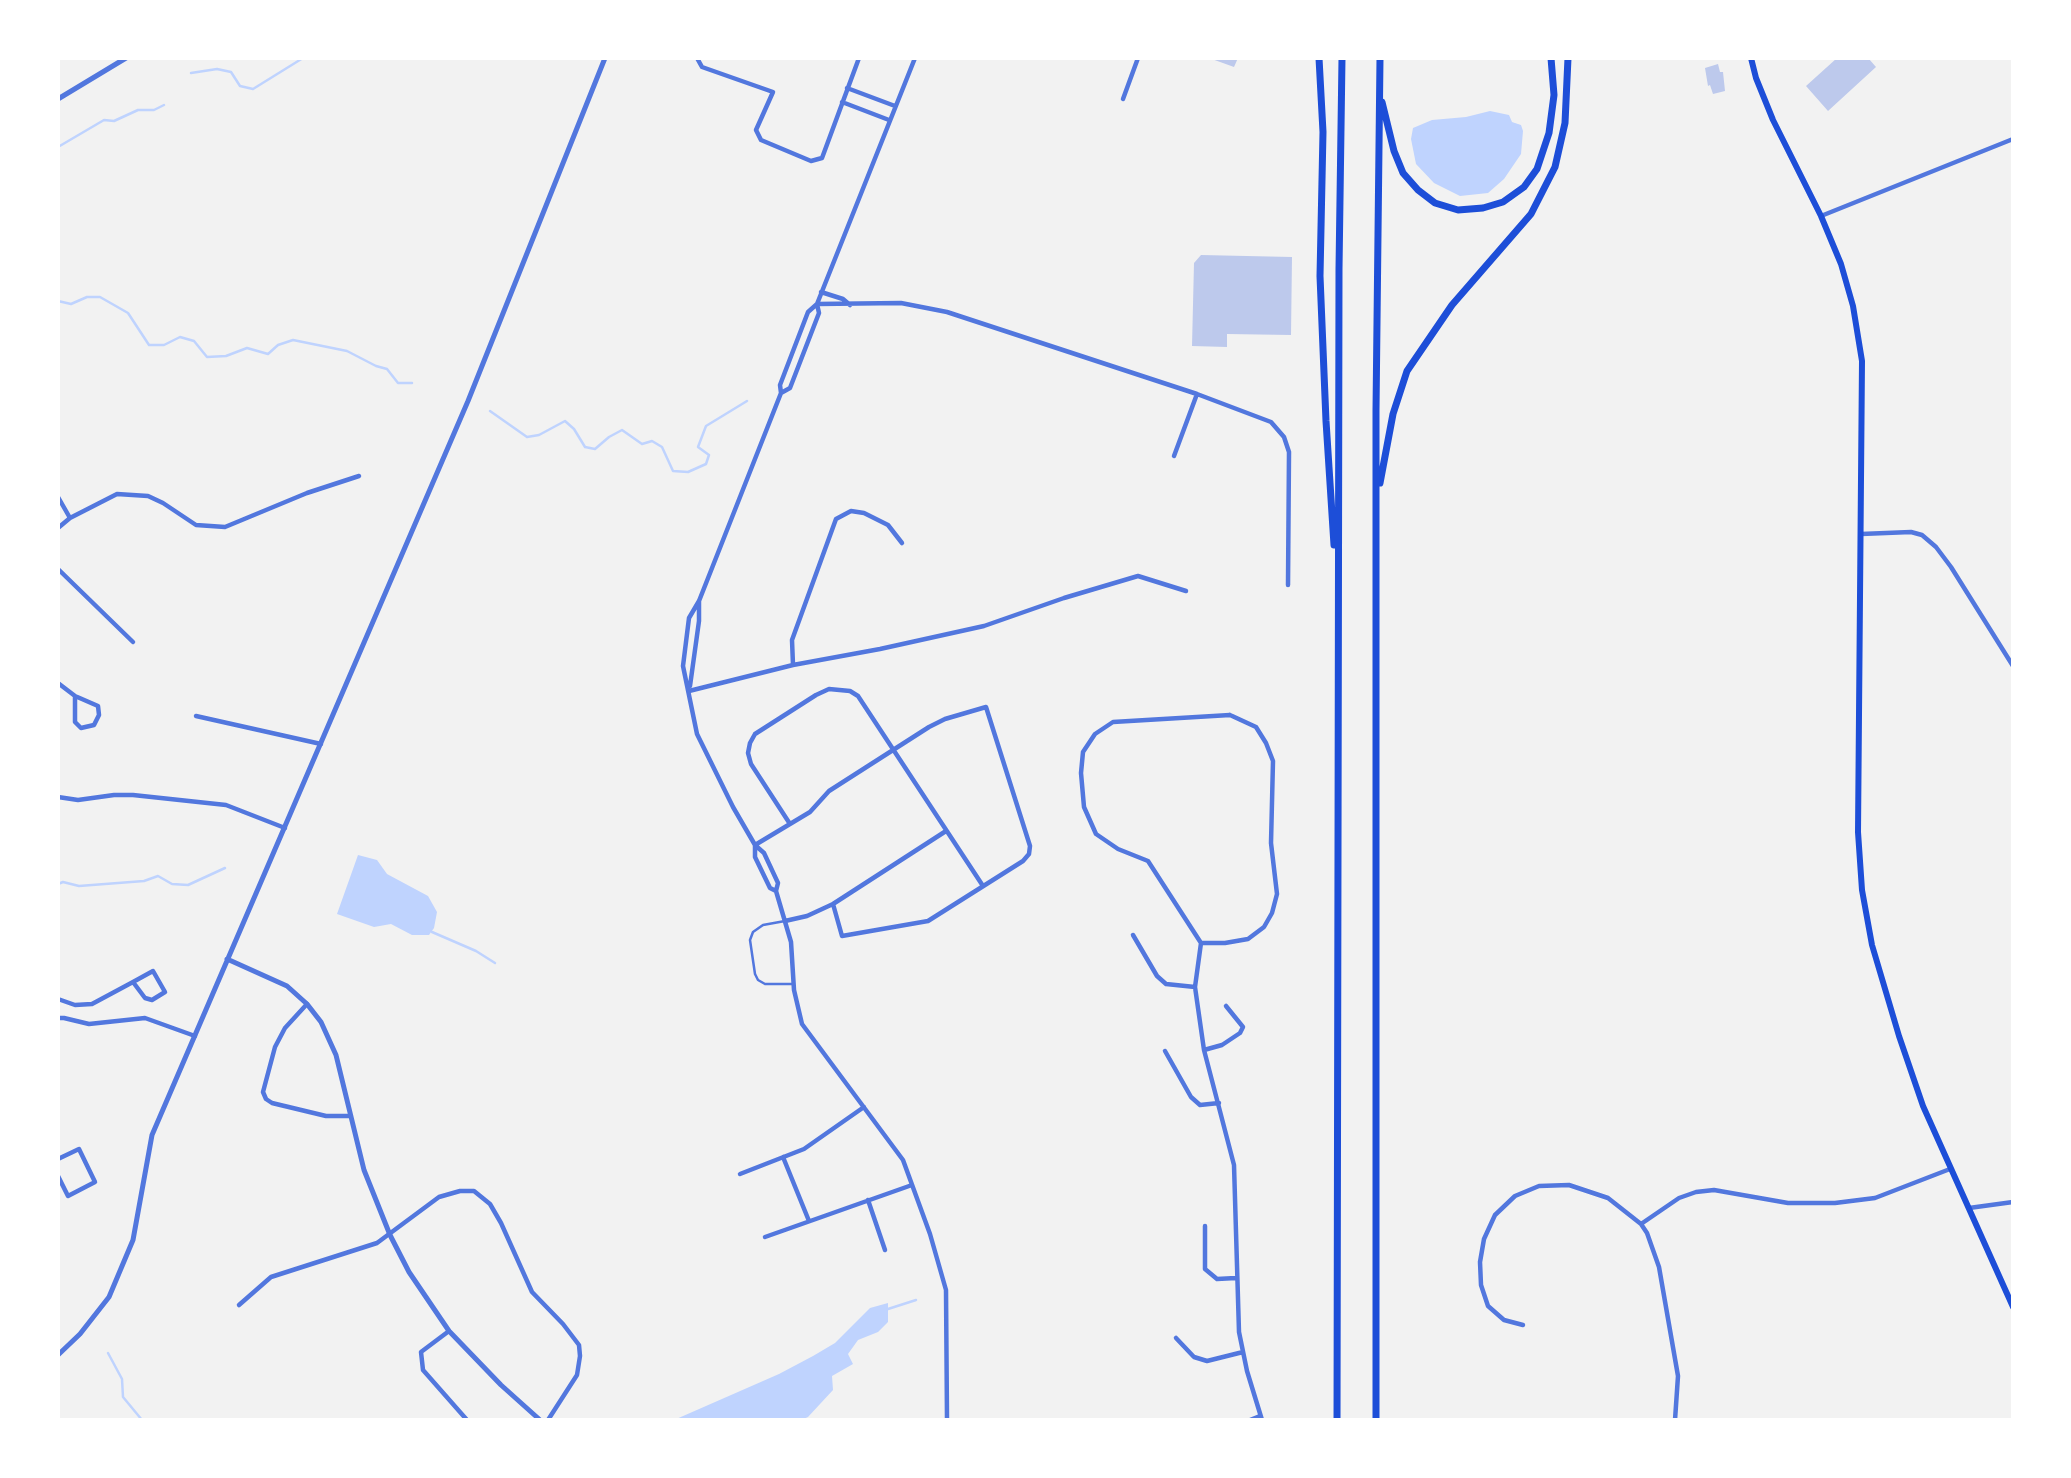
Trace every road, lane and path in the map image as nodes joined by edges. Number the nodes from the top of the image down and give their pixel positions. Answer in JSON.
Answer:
{"nodes":[{"id":1,"x":126,"y":58,"type":"edge"},
{"id":2,"x":606,"y":58,"type":"edge"},
{"id":3,"x":697,"y":58,"type":"edge"},
{"id":4,"x":859,"y":58,"type":"edge"},
{"id":5,"x":915,"y":58,"type":"edge"},
{"id":6,"x":1138,"y":58,"type":"edge"},
{"id":7,"x":1320,"y":58,"type":"edge"},
{"id":8,"x":1342,"y":58,"type":"edge"},
{"id":9,"x":1380,"y":58,"type":"edge"},
{"id":10,"x":1551,"y":58,"type":"edge"},
{"id":11,"x":1568,"y":58,"type":"edge"},
{"id":12,"x":1751,"y":58,"type":"edge"},
{"id":13,"x":847,"y":88,"type":"junction"},
{"id":14,"x":1380,"y":92,"type":"junction"},
{"id":15,"x":58,"y":99,"type":"edge"},
{"id":16,"x":1123,"y":99,"type":"dead end"},
{"id":17,"x":842,"y":102,"type":"junction"},
{"id":18,"x":895,"y":106,"type":"junction"},
{"id":19,"x":889,"y":120,"type":"junction"},
{"id":20,"x":2013,"y":139,"type":"edge"},
{"id":21,"x":1821,"y":216,"type":"junction"},
{"id":22,"x":821,"y":292,"type":"junction"},
{"id":23,"x":817,"y":304,"type":"junction"},
{"id":24,"x":850,"y":305,"type":"junction"},
{"id":25,"x":781,"y":393,"type":"junction"},
{"id":26,"x":1196,"y":394,"type":"junction"},
{"id":27,"x":1174,"y":456,"type":"dead end"},
{"id":28,"x":359,"y":476,"type":"dead end"},
{"id":29,"x":58,"y":497,"type":"edge"},
{"id":30,"x":1376,"y":501,"type":"junction"},
{"id":31,"x":69,"y":518,"type":"junction"},
{"id":32,"x":58,"y":528,"type":"edge"},
{"id":33,"x":1861,"y":534,"type":"junction"},
{"id":34,"x":902,"y":543,"type":"dead end"},
{"id":35,"x":58,"y":569,"type":"edge"},
{"id":36,"x":1288,"y":585,"type":"dead end"},
{"id":37,"x":1186,"y":591,"type":"dead end"},
{"id":38,"x":699,"y":601,"type":"junction"},
{"id":39,"x":1338,"y":602,"type":"junction"},
{"id":40,"x":133,"y":642,"type":"dead end"},
{"id":41,"x":793,"y":665,"type":"junction"},
{"id":42,"x":2013,"y":666,"type":"edge"},
{"id":43,"x":58,"y":683,"type":"edge"},
{"id":44,"x":689,"y":691,"type":"junction"},
{"id":45,"x":75,"y":696,"type":"junction"},
{"id":46,"x":196,"y":716,"type":"dead end"},
{"id":47,"x":321,"y":744,"type":"junction"},
{"id":48,"x":893,"y":751,"type":"junction"},
{"id":49,"x":58,"y":797,"type":"edge"},
{"id":50,"x":790,"y":824,"type":"junction"},
{"id":51,"x":285,"y":829,"type":"junction"},
{"id":52,"x":946,"y":831,"type":"junction"},
{"id":53,"x":755,"y":845,"type":"junction"},
{"id":54,"x":983,"y":886,"type":"junction"},
{"id":55,"x":776,"y":891,"type":"junction"},
{"id":56,"x":833,"y":904,"type":"junction"},
{"id":57,"x":785,"y":921,"type":"junction"},
{"id":58,"x":1133,"y":936,"type":"dead end"},
{"id":59,"x":1201,"y":943,"type":"junction"},
{"id":60,"x":227,"y":959,"type":"junction"},
{"id":61,"x":133,"y":982,"type":"junction"},
{"id":62,"x":794,"y":984,"type":"junction"},
{"id":63,"x":1195,"y":987,"type":"junction"},
{"id":64,"x":58,"y":999,"type":"edge"},
{"id":65,"x":307,"y":1004,"type":"junction"},
{"id":66,"x":1226,"y":1006,"type":"dead end"},
{"id":67,"x":58,"y":1018,"type":"edge"},
{"id":68,"x":195,"y":1036,"type":"junction"},
{"id":69,"x":1204,"y":1050,"type":"junction"},
{"id":70,"x":1165,"y":1051,"type":"dead end"},
{"id":71,"x":1219,"y":1103,"type":"junction"},
{"id":72,"x":864,"y":1107,"type":"junction"},
{"id":73,"x":349,"y":1116,"type":"junction"},
{"id":74,"x":783,"y":1157,"type":"junction"},
{"id":75,"x":58,"y":1159,"type":"edge"},
{"id":76,"x":1950,"y":1169,"type":"junction"},
{"id":77,"x":740,"y":1174,"type":"dead end"},
{"id":78,"x":58,"y":1176,"type":"edge"},
{"id":79,"x":912,"y":1185,"type":"junction"},
{"id":80,"x":868,"y":1200,"type":"junction"},
{"id":81,"x":2013,"y":1202,"type":"edge"},
{"id":82,"x":1968,"y":1209,"type":"junction"},
{"id":83,"x":809,"y":1221,"type":"junction"},
{"id":84,"x":1641,"y":1224,"type":"junction"},
{"id":85,"x":1205,"y":1226,"type":"dead end"},
{"id":86,"x":390,"y":1235,"type":"junction"},
{"id":87,"x":765,"y":1237,"type":"dead end"},
{"id":88,"x":885,"y":1250,"type":"dead end"},
{"id":89,"x":1236,"y":1278,"type":"junction"},
{"id":90,"x":239,"y":1305,"type":"dead end"},
{"id":91,"x":2013,"y":1307,"type":"edge"},
{"id":92,"x":1523,"y":1325,"type":"dead end"},
{"id":93,"x":449,"y":1331,"type":"junction"},
{"id":94,"x":1176,"y":1338,"type":"dead end"},
{"id":95,"x":1243,"y":1352,"type":"junction"},
{"id":96,"x":58,"y":1354,"type":"edge"},
{"id":97,"x":1261,"y":1418,"type":"edge"},
{"id":98,"x":467,"y":1420,"type":"edge"},
{"id":99,"x":540,"y":1420,"type":"edge"},
{"id":100,"x":548,"y":1420,"type":"edge"},
{"id":101,"x":947,"y":1420,"type":"edge"},
{"id":102,"x":1250,"y":1420,"type":"edge"},
{"id":103,"x":1337,"y":1420,"type":"edge"},
{"id":104,"x":1376,"y":1420,"type":"edge"},
{"id":105,"x":1675,"y":1420,"type":"edge"}],
"edges":[{"from":1,"to":15,"type":"street"},
{"from":2,"to":47,"type":"street"},
{"from":3,"to":17,"type":"street"},
{"from":4,"to":13,"type":"street"},
{"from":5,"to":18,"type":"street"},
{"from":6,"to":16,"type":"street"},
{"from":7,"to":39,"type":"highway"},
{"from":8,"to":39,"type":"highway"},
{"from":9,"to":14,"type":"highway"},
{"from":10,"to":14,"type":"highway"},
{"from":11,"to":30,"type":"highway"},
{"from":12,"to":21,"type":"main road"},
{"from":13,"to":17,"type":"street"},
{"from":13,"to":18,"type":"street"},
{"from":14,"to":30,"type":"highway"},
{"from":17,"to":19,"type":"street"},
{"from":18,"to":19,"type":"street"},
{"from":19,"to":22,"type":"street"},
{"from":20,"to":21,"type":"street"},
{"from":21,"to":33,"type":"main road"},
{"from":22,"to":23,"type":"street"},
{"from":22,"to":24,"type":"street"},
{"from":23,"to":24,"type":"street"},
{"from":23,"to":25,"type":"street"},
{"from":23,"to":25,"type":"street"},
{"from":24,"to":26,"type":"street"},
{"from":25,"to":38,"type":"street"},
{"from":26,"to":27,"type":"street"},
{"from":26,"to":36,"type":"street"},
{"from":28,"to":31,"type":"street"},
{"from":29,"to":31,"type":"street"},
{"from":30,"to":104,"type":"highway"},
{"from":31,"to":32,"type":"street"},
{"from":33,"to":42,"type":"street"},
{"from":33,"to":76,"type":"main road"},
{"from":34,"to":41,"type":"street"},
{"from":35,"to":40,"type":"street"},
{"from":37,"to":41,"type":"street"},
{"from":38,"to":44,"type":"street"},
{"from":38,"to":44,"type":"street"},
{"from":39,"to":103,"type":"highway"},
{"from":41,"to":44,"type":"street"},
{"from":43,"to":45,"type":"street"},
{"from":44,"to":53,"type":"street"},
{"from":45,"to":45,"type":"street"},
{"from":46,"to":47,"type":"street"},
{"from":47,"to":51,"type":"street"},
{"from":48,"to":50,"type":"street"},
{"from":48,"to":50,"type":"street"},
{"from":48,"to":52,"type":"street"},
{"from":48,"to":54,"type":"street"},
{"from":49,"to":51,"type":"street"},
{"from":50,"to":53,"type":"street"},
{"from":51,"to":60,"type":"street"},
{"from":52,"to":54,"type":"street"},
{"from":52,"to":56,"type":"street"},
{"from":53,"to":55,"type":"street"},
{"from":53,"to":55,"type":"street"},
{"from":54,"to":56,"type":"street"},
{"from":55,"to":57,"type":"street"},
{"from":56,"to":57,"type":"street"},
{"from":57,"to":62,"type":"street"},
{"from":57,"to":62,"type":"lane"},
{"from":58,"to":63,"type":"street"},
{"from":59,"to":59,"type":"street"},
{"from":59,"to":63,"type":"street"},
{"from":60,"to":65,"type":"street"},
{"from":60,"to":68,"type":"street"},
{"from":61,"to":61,"type":"street"},
{"from":61,"to":64,"type":"street"},
{"from":62,"to":72,"type":"street"},
{"from":63,"to":69,"type":"street"},
{"from":65,"to":73,"type":"street"},
{"from":65,"to":73,"type":"street"},
{"from":66,"to":69,"type":"street"},
{"from":67,"to":68,"type":"street"},
{"from":68,"to":96,"type":"street"},
{"from":69,"to":71,"type":"street"},
{"from":70,"to":71,"type":"street"},
{"from":71,"to":89,"type":"street"},
{"from":72,"to":74,"type":"street"},
{"from":72,"to":79,"type":"street"},
{"from":73,"to":86,"type":"street"},
{"from":74,"to":77,"type":"street"},
{"from":74,"to":83,"type":"street"},
{"from":75,"to":78,"type":"street"},
{"from":76,"to":82,"type":"main road"},
{"from":76,"to":84,"type":"street"},
{"from":79,"to":80,"type":"street"},
{"from":79,"to":101,"type":"street"},
{"from":80,"to":83,"type":"street"},
{"from":80,"to":88,"type":"street"},
{"from":81,"to":82,"type":"street"},
{"from":82,"to":91,"type":"main road"},
{"from":83,"to":87,"type":"street"},
{"from":84,"to":92,"type":"street"},
{"from":84,"to":105,"type":"street"},
{"from":85,"to":89,"type":"street"},
{"from":86,"to":90,"type":"street"},
{"from":86,"to":93,"type":"street"},
{"from":86,"to":100,"type":"street"},
{"from":89,"to":95,"type":"street"},
{"from":93,"to":98,"type":"street"},
{"from":93,"to":99,"type":"street"},
{"from":94,"to":95,"type":"street"},
{"from":95,"to":97,"type":"street"},
{"from":97,"to":102,"type":"street"}]}
